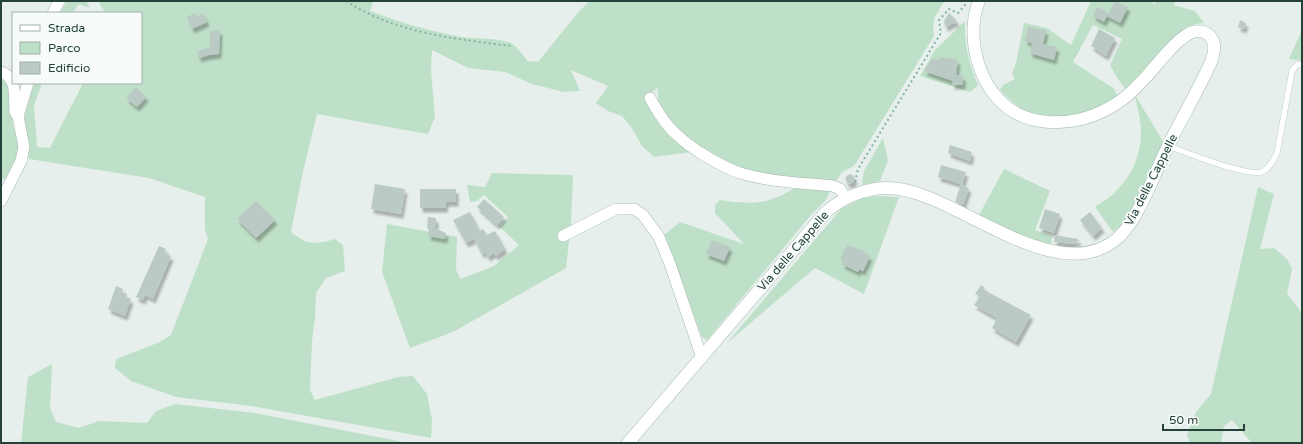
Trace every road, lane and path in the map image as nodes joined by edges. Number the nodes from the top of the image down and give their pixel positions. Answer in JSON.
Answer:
{"nodes":[{"id":1,"x":58,"y":1,"type":"edge"},
{"id":2,"x":346,"y":1,"type":"edge"},
{"id":3,"x":970,"y":1,"type":"edge"},
{"id":4,"x":979,"y":1,"type":"edge"},
{"id":5,"x":53,"y":12,"type":"edge"},
{"id":6,"x":511,"y":46,"type":"dead end"},
{"id":7,"x":1302,"y":64,"type":"edge"},
{"id":8,"x":1,"y":72,"type":"edge"},
{"id":9,"x":12,"y":80,"type":"edge"},
{"id":10,"x":13,"y":84,"type":"edge"},
{"id":11,"x":28,"y":84,"type":"edge"},
{"id":12,"x":650,"y":98,"type":"dead end"},
{"id":13,"x":18,"y":116,"type":"junction"},
{"id":14,"x":1168,"y":146,"type":"junction"},
{"id":15,"x":843,"y":194,"type":"junction"},
{"id":16,"x":1,"y":201,"type":"edge"},
{"id":17,"x":563,"y":236,"type":"dead end"},
{"id":18,"x":702,"y":358,"type":"junction"},
{"id":19,"x":628,"y":443,"type":"edge"}],
"edges":[{"from":1,"to":5,"type":"street"},
{"from":2,"to":6,"type":"path"},
{"from":3,"to":15,"type":"path"},
{"from":4,"to":14,"type":"main road","name":"Via delle Cappelle"},
{"from":7,"to":14,"type":"lane"},
{"from":8,"to":9,"type":"street"},
{"from":10,"to":13,"type":"street"},
{"from":11,"to":13,"type":"street"},
{"from":12,"to":15,"type":"street"},
{"from":13,"to":16,"type":"street"},
{"from":14,"to":15,"type":"main road","name":"Via delle Cappelle"},
{"from":15,"to":18,"type":"main road","name":"Via delle Cappelle"},
{"from":17,"to":18,"type":"street"},
{"from":18,"to":19,"type":"main road","name":"Via delle Cappelle"}]}
